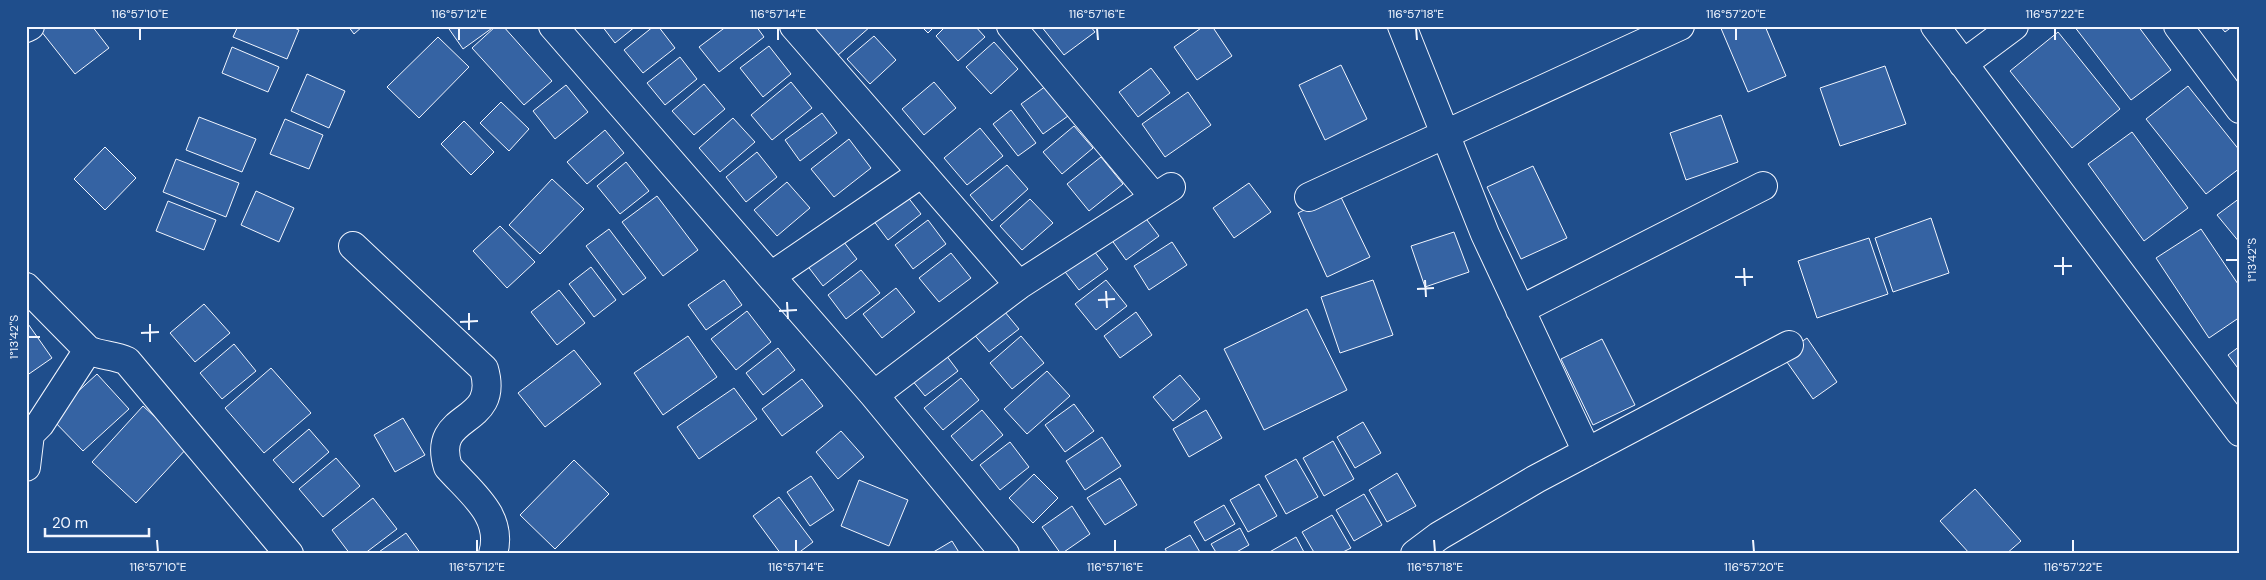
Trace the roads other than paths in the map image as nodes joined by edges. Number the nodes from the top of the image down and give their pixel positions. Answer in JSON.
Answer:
{"nodes":[{"id":1,"x":30,"y":26,"type":"edge"},
{"id":2,"x":553,"y":26,"type":"edge"},
{"id":3,"x":794,"y":26,"type":"edge"},
{"id":4,"x":1011,"y":26,"type":"edge"},
{"id":5,"x":1402,"y":26,"type":"edge"},
{"id":6,"x":1680,"y":26,"type":"edge"},
{"id":7,"x":1935,"y":26,"type":"edge"},
{"id":8,"x":2014,"y":26,"type":"edge"},
{"id":9,"x":2178,"y":26,"type":"edge"},
{"id":10,"x":26,"y":28,"type":"edge"},
{"id":11,"x":1963,"y":64,"type":"junction"},
{"id":12,"x":2240,"y":110,"type":"edge"},
{"id":13,"x":1446,"y":136,"type":"junction"},
{"id":14,"x":922,"y":173,"type":"junction"},
{"id":15,"x":1762,"y":186,"type":"dead end"},
{"id":16,"x":1309,"y":197,"type":"dead end"},
{"id":17,"x":353,"y":246,"type":"dead end"},
{"id":18,"x":771,"y":276,"type":"junction"},
{"id":19,"x":1019,"y":284,"type":"junction"},
{"id":20,"x":26,"y":288,"type":"edge"},
{"id":21,"x":1520,"y":310,"type":"junction"},
{"id":22,"x":1789,"y":345,"type":"dead end"},
{"id":23,"x":88,"y":350,"type":"junction"},
{"id":24,"x":874,"y":395,"type":"junction"},
{"id":25,"x":2240,"y":432,"type":"edge"},
{"id":26,"x":1587,"y":452,"type":"junction"},
{"id":27,"x":26,"y":467,"type":"edge"},
{"id":28,"x":289,"y":554,"type":"edge"},
{"id":29,"x":493,"y":554,"type":"edge"},
{"id":30,"x":1004,"y":554,"type":"edge"},
{"id":31,"x":1414,"y":554,"type":"edge"}],
"edges":[{"from":1,"to":10,"type":"street"},
{"from":2,"to":18,"type":"street"},
{"from":3,"to":14,"type":"street"},
{"from":4,"to":19,"type":"street"},
{"from":5,"to":13,"type":"street"},
{"from":6,"to":13,"type":"street"},
{"from":7,"to":11,"type":"street"},
{"from":8,"to":11,"type":"street"},
{"from":9,"to":12,"type":"street"},
{"from":11,"to":25,"type":"street"},
{"from":13,"to":16,"type":"street"},
{"from":13,"to":21,"type":"street"},
{"from":14,"to":18,"type":"street"},
{"from":14,"to":19,"type":"street"},
{"from":15,"to":21,"type":"street"},
{"from":17,"to":29,"type":"street"},
{"from":18,"to":24,"type":"street"},
{"from":19,"to":24,"type":"street"},
{"from":20,"to":23,"type":"street"},
{"from":21,"to":26,"type":"street"},
{"from":22,"to":26,"type":"street"},
{"from":23,"to":27,"type":"street"},
{"from":23,"to":28,"type":"street"},
{"from":24,"to":30,"type":"street"},
{"from":26,"to":31,"type":"street"}]}
